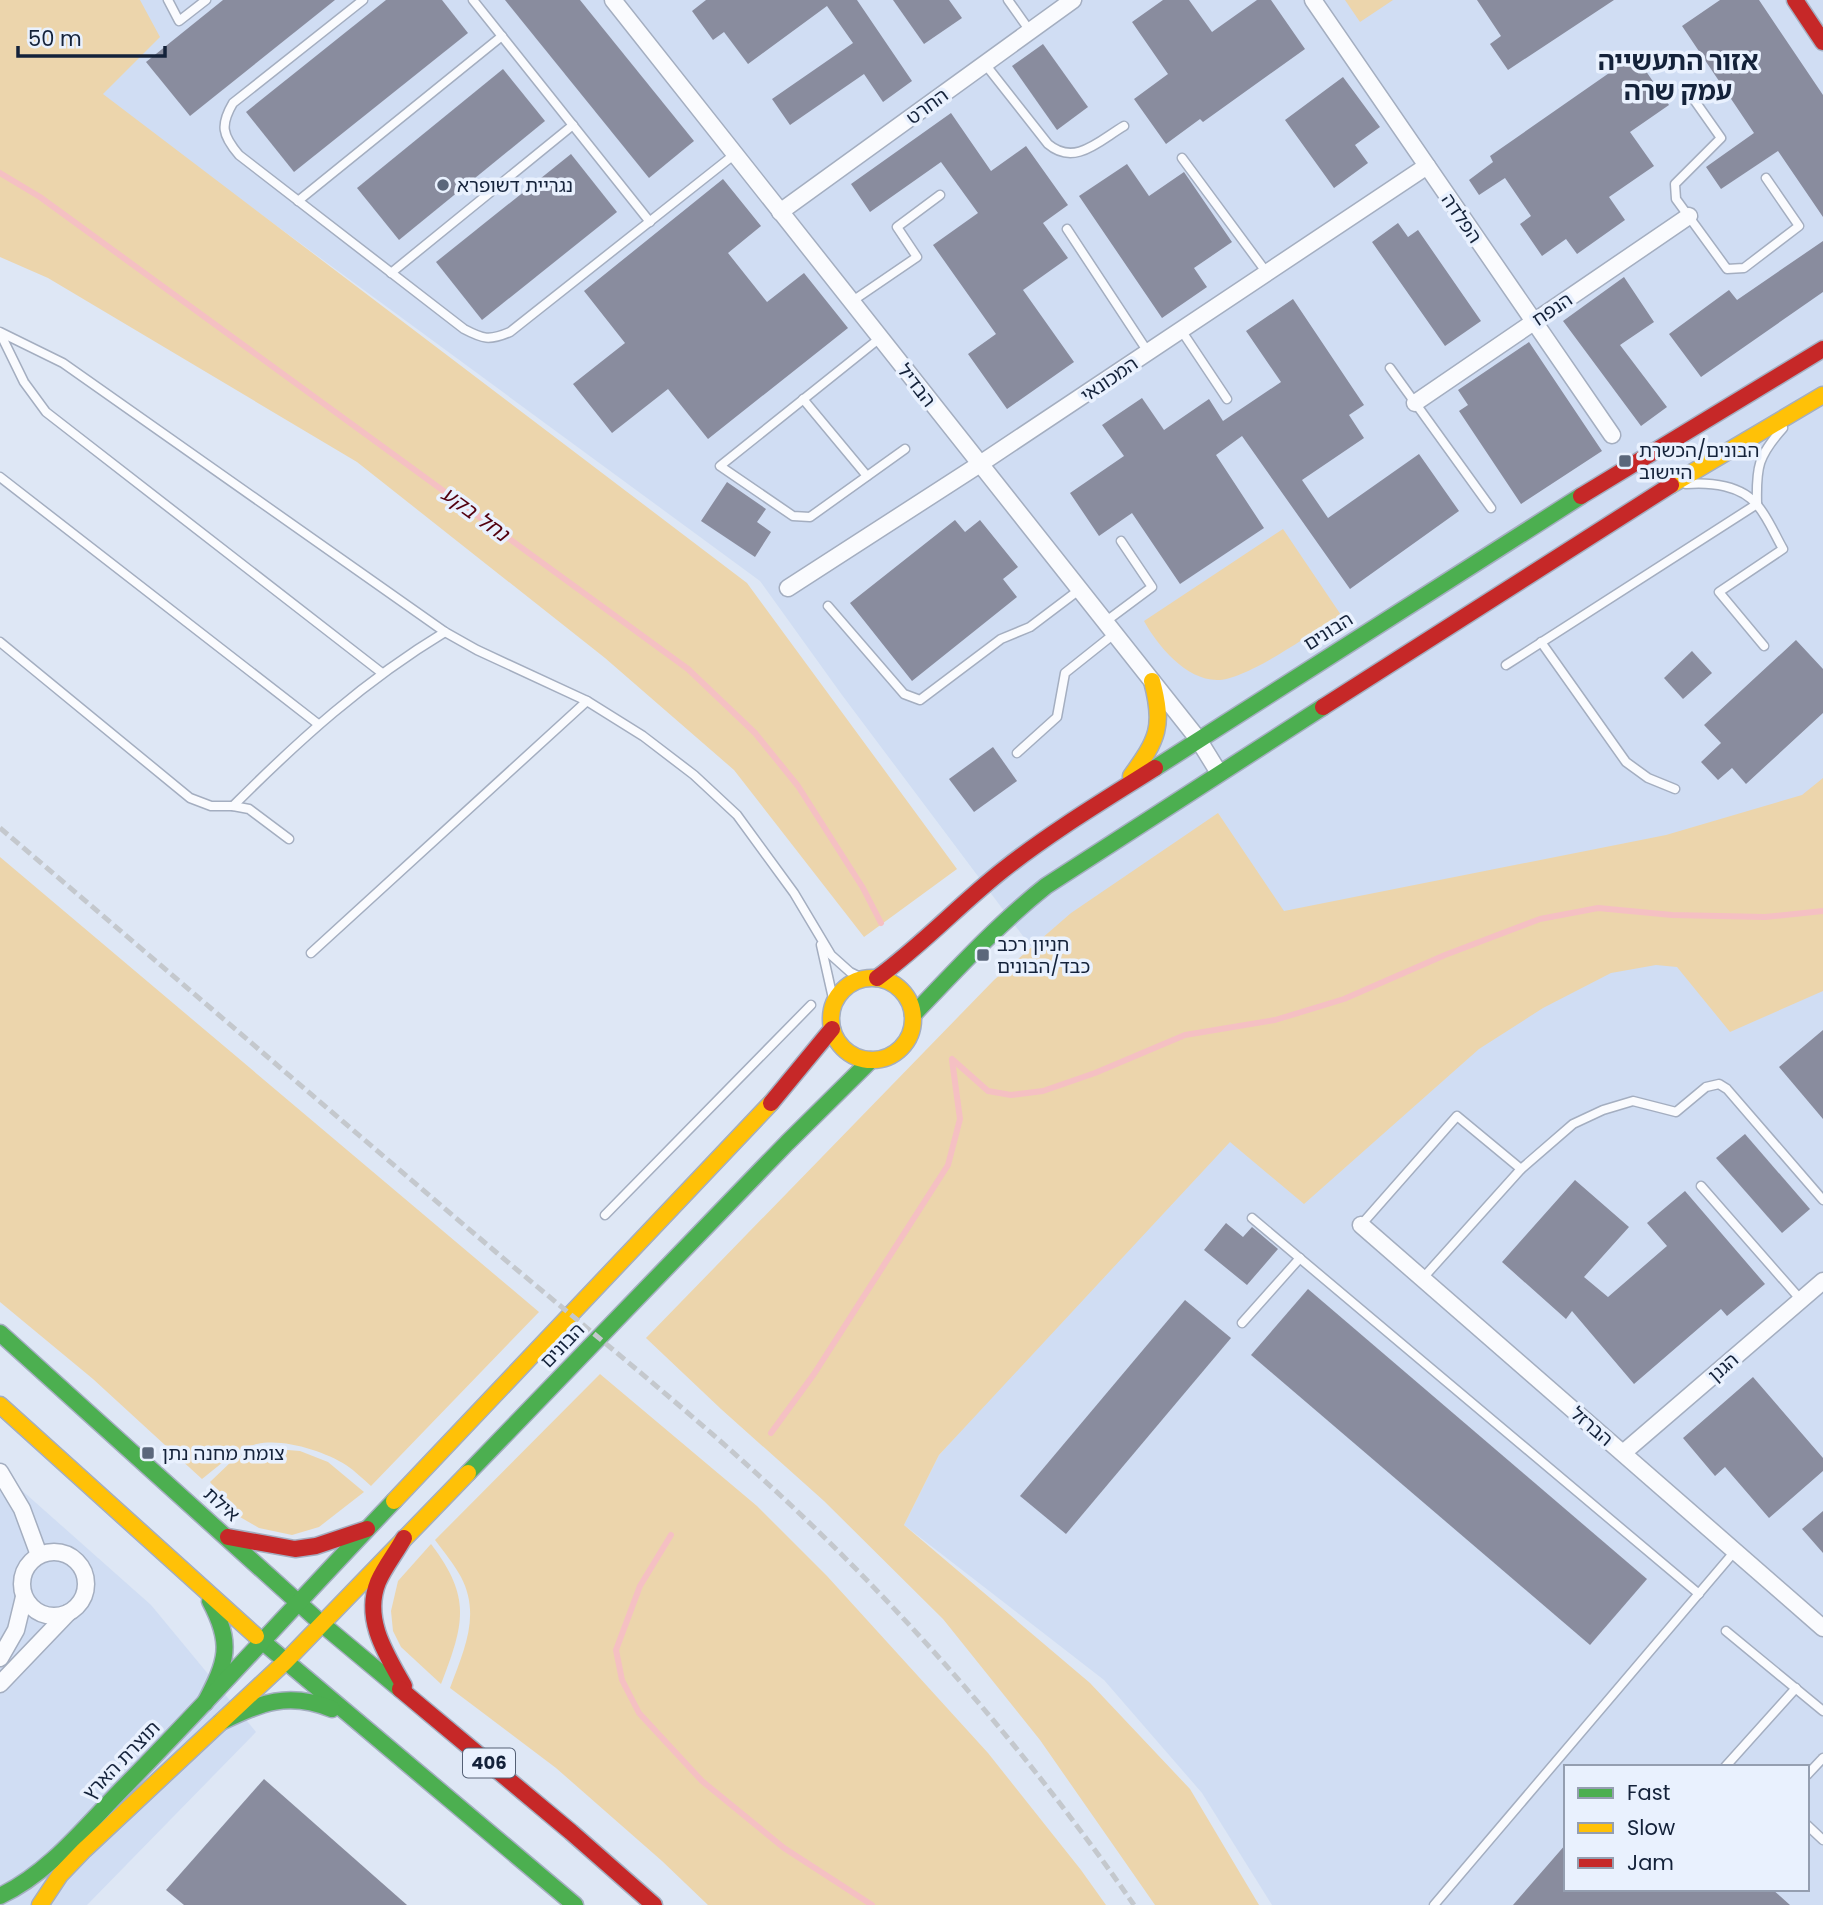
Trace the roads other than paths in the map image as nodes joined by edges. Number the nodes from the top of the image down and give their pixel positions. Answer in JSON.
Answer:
{"nodes":[{"id":1,"x":168,"y":0,"type":"edge"},
{"id":2,"x":206,"y":0,"type":"edge"},
{"id":3,"x":363,"y":0,"type":"edge"},
{"id":4,"x":474,"y":0,"type":"edge"},
{"id":5,"x":613,"y":0,"type":"edge"},
{"id":6,"x":1008,"y":0,"type":"edge"},
{"id":7,"x":1073,"y":0,"type":"edge"},
{"id":8,"x":1313,"y":0,"type":"edge"},
{"id":9,"x":1795,"y":0,"type":"edge"},
{"id":10,"x":1030,"y":31,"type":"junction"},
{"id":11,"x":502,"y":36,"type":"junction"},
{"id":12,"x":1823,"y":41,"type":"edge"},
{"id":13,"x":985,"y":64,"type":"junction"},
{"id":14,"x":1690,"y":94,"type":"dead end"},
{"id":15,"x":573,"y":125,"type":"junction"},
{"id":16,"x":1124,"y":125,"type":"dead end"},
{"id":17,"x":735,"y":154,"type":"junction"},
{"id":18,"x":1182,"y":158,"type":"dead end"},
{"id":19,"x":1427,"y":166,"type":"junction"},
{"id":20,"x":1766,"y":178,"type":"dead end"},
{"id":21,"x":940,"y":195,"type":"dead end"},
{"id":22,"x":298,"y":201,"type":"junction"},
{"id":23,"x":780,"y":212,"type":"junction"},
{"id":24,"x":1689,"y":216,"type":"junction"},
{"id":25,"x":650,"y":222,"type":"junction"},
{"id":26,"x":1067,"y":229,"type":"dead end"},
{"id":27,"x":391,"y":273,"type":"junction"},
{"id":28,"x":1267,"y":273,"type":"junction"},
{"id":29,"x":851,"y":302,"type":"junction"},
{"id":30,"x":1534,"y":321,"type":"junction"},
{"id":31,"x":1181,"y":330,"type":"junction"},
{"id":32,"x":0,"y":332,"type":"edge"},
{"id":33,"x":880,"y":338,"type":"junction"},
{"id":34,"x":1823,"y":349,"type":"edge"},
{"id":35,"x":1148,"y":352,"type":"junction"},
{"id":36,"x":1390,"y":368,"type":"dead end"},
{"id":37,"x":1823,"y":396,"type":"edge"},
{"id":38,"x":1227,"y":399,"type":"dead end"},
{"id":39,"x":803,"y":400,"type":"junction"},
{"id":40,"x":1415,"y":403,"type":"junction"},
{"id":41,"x":1798,"y":410,"type":"junction"},
{"id":42,"x":1612,"y":435,"type":"dead end"},
{"id":43,"x":905,"y":449,"type":"dead end"},
{"id":44,"x":980,"y":464,"type":"junction"},
{"id":45,"x":867,"y":476,"type":"junction"},
{"id":46,"x":0,"y":477,"type":"edge"},
{"id":47,"x":1669,"y":486,"type":"junction"},
{"id":48,"x":1757,"y":504,"type":"junction"},
{"id":49,"x":1491,"y":508,"type":"dead end"},
{"id":50,"x":1121,"y":541,"type":"dead end"},
{"id":51,"x":788,"y":588,"type":"dead end"},
{"id":52,"x":1079,"y":590,"type":"junction"},
{"id":53,"x":828,"y":606,"type":"dead end"},
{"id":54,"x":1110,"y":628,"type":"junction"},
{"id":55,"x":445,"y":632,"type":"junction"},
{"id":56,"x":0,"y":642,"type":"edge"},
{"id":57,"x":1541,"y":642,"type":"junction"},
{"id":58,"x":1764,"y":646,"type":"dead end"},
{"id":59,"x":1506,"y":665,"type":"dead end"},
{"id":60,"x":382,"y":673,"type":"junction"},
{"id":61,"x":1152,"y":681,"type":"junction"},
{"id":62,"x":587,"y":701,"type":"junction"},
{"id":63,"x":318,"y":724,"type":"junction"},
{"id":64,"x":1198,"y":739,"type":"junction"},
{"id":65,"x":1017,"y":752,"type":"dead end"},
{"id":66,"x":1219,"y":773,"type":"junction"},
{"id":67,"x":1124,"y":786,"type":"junction"},
{"id":68,"x":1675,"y":789,"type":"dead end"},
{"id":69,"x":233,"y":806,"type":"junction"},
{"id":70,"x":289,"y":839,"type":"dead end"},
{"id":71,"x":817,"y":932,"type":"junction"},
{"id":72,"x":311,"y":953,"type":"dead end"},
{"id":73,"x":871,"y":979,"type":"junction"},
{"id":74,"x":834,"y":1003,"type":"junction"},
{"id":75,"x":811,"y":1005,"type":"dead end"},
{"id":76,"x":913,"y":1015,"type":"junction"},
{"id":77,"x":832,"y":1029,"type":"junction"},
{"id":78,"x":871,"y":1060,"type":"junction"},
{"id":79,"x":1521,"y":1169,"type":"junction"},
{"id":80,"x":1702,"y":1186,"type":"dead end"},
{"id":81,"x":1823,"y":1200,"type":"edge"},
{"id":82,"x":606,"y":1214,"type":"dead end"},
{"id":83,"x":1252,"y":1217,"type":"dead end"},
{"id":84,"x":1362,"y":1225,"type":"joint"},
{"id":85,"x":1300,"y":1258,"type":"junction"},
{"id":86,"x":1423,"y":1278,"type":"junction"},
{"id":87,"x":1823,"y":1281,"type":"edge"},
{"id":88,"x":1801,"y":1300,"type":"junction"},
{"id":89,"x":1242,"y":1323,"type":"dead end"},
{"id":90,"x":0,"y":1333,"type":"edge"},
{"id":91,"x":0,"y":1405,"type":"edge"},
{"id":92,"x":1622,"y":1452,"type":"junction"},
{"id":93,"x":0,"y":1472,"type":"edge"},
{"id":94,"x":367,"y":1529,"type":"junction"},
{"id":95,"x":226,"y":1537,"type":"junction"},
{"id":96,"x":404,"y":1538,"type":"junction"},
{"id":97,"x":1735,"y":1551,"type":"junction"},
{"id":98,"x":39,"y":1555,"type":"junction"},
{"id":99,"x":200,"y":1586,"type":"junction"},
{"id":100,"x":1699,"y":1594,"type":"junction"},
{"id":101,"x":24,"y":1597,"type":"junction"},
{"id":102,"x":299,"y":1603,"type":"junction"},
{"id":103,"x":68,"y":1613,"type":"junction"},
{"id":104,"x":321,"y":1624,"type":"junction"},
{"id":105,"x":1823,"y":1628,"type":"edge"},
{"id":106,"x":1726,"y":1631,"type":"dead end"},
{"id":107,"x":262,"y":1642,"type":"junction"},
{"id":108,"x":0,"y":1658,"type":"edge"},
{"id":109,"x":285,"y":1662,"type":"junction"},
{"id":110,"x":0,"y":1684,"type":"edge"},
{"id":111,"x":1796,"y":1688,"type":"junction"},
{"id":112,"x":413,"y":1702,"type":"junction"},
{"id":113,"x":205,"y":1703,"type":"junction"},
{"id":114,"x":1823,"y":1711,"type":"edge"},
{"id":115,"x":350,"y":1717,"type":"junction"},
{"id":116,"x":221,"y":1722,"type":"junction"},
{"id":117,"x":1823,"y":1758,"type":"edge"},
{"id":118,"x":1728,"y":1765,"type":"edge"},
{"id":119,"x":1809,"y":1773,"type":"edge"},
{"id":120,"x":1809,"y":1827,"type":"edge"},
{"id":121,"x":1823,"y":1840,"type":"edge"},
{"id":122,"x":0,"y":1897,"type":"edge"},
{"id":123,"x":13,"y":1905,"type":"edge"},
{"id":124,"x":40,"y":1905,"type":"edge"},
{"id":125,"x":575,"y":1905,"type":"edge"},
{"id":126,"x":654,"y":1905,"type":"edge"},
{"id":127,"x":1434,"y":1905,"type":"edge"}],
"edges":[{"from":1,"to":2,"type":"lane"},
{"from":3,"to":22,"type":"lane"},
{"from":4,"to":11,"type":"lane"},
{"from":5,"to":17,"type":"street","name":"הבדיל"},
{"from":6,"to":10,"type":"lane"},
{"from":7,"to":10,"type":"street","name":"החרט"},
{"from":8,"to":19,"type":"street","name":"הפלדה"},
{"from":9,"to":12,"type":"street"},
{"from":10,"to":13,"type":"street","name":"החרט"},
{"from":11,"to":15,"type":"lane"},
{"from":11,"to":22,"type":"lane"},
{"from":13,"to":16,"type":"lane"},
{"from":13,"to":23,"type":"street","name":"החרט"},
{"from":14,"to":24,"type":"lane"},
{"from":15,"to":25,"type":"lane"},
{"from":15,"to":27,"type":"lane"},
{"from":17,"to":23,"type":"street","name":"הבדיל"},
{"from":17,"to":25,"type":"lane"},
{"from":18,"to":28,"type":"lane"},
{"from":19,"to":28,"type":"street","name":"המכונאי"},
{"from":19,"to":30,"type":"street","name":"הפלדה"},
{"from":20,"to":24,"type":"lane"},
{"from":21,"to":29,"type":"lane"},
{"from":22,"to":27,"type":"lane"},
{"from":23,"to":29,"type":"street","name":"הבדיל"},
{"from":24,"to":30,"type":"street","name":"הנפח"},
{"from":25,"to":27,"type":"lane"},
{"from":26,"to":35,"type":"lane"},
{"from":28,"to":31,"type":"street","name":"המכונאי"},
{"from":29,"to":33,"type":"street","name":"הבדיל"},
{"from":30,"to":40,"type":"street","name":"הנפח"},
{"from":30,"to":42,"type":"street","name":"הפלדה"},
{"from":31,"to":35,"type":"street","name":"המכונאי"},
{"from":31,"to":38,"type":"lane"},
{"from":32,"to":55,"type":"lane"},
{"from":32,"to":60,"type":"lane"},
{"from":33,"to":39,"type":"lane"},
{"from":33,"to":44,"type":"street","name":"הבדיל"},
{"from":34,"to":64,"type":"street","name":"הבונים"},
{"from":35,"to":44,"type":"street","name":"המכונאי"},
{"from":36,"to":40,"type":"lane"},
{"from":37,"to":41,"type":"street"},
{"from":39,"to":45,"type":"lane"},
{"from":39,"to":45,"type":"lane"},
{"from":40,"to":49,"type":"lane"},
{"from":41,"to":47,"type":"street"},
{"from":41,"to":48,"type":"lane"},
{"from":43,"to":45,"type":"lane"},
{"from":44,"to":51,"type":"street","name":"המכונאי"},
{"from":44,"to":52,"type":"street","name":"הבדיל"},
{"from":46,"to":63,"type":"lane"},
{"from":47,"to":48,"type":"lane"},
{"from":47,"to":66,"type":"street"},
{"from":48,"to":57,"type":"lane"},
{"from":48,"to":58,"type":"lane"},
{"from":50,"to":54,"type":"lane"},
{"from":52,"to":53,"type":"lane"},
{"from":52,"to":54,"type":"street","name":"הבדיל"},
{"from":54,"to":61,"type":"street","name":"הבדיל"},
{"from":54,"to":65,"type":"lane"},
{"from":55,"to":60,"type":"lane"},
{"from":55,"to":62,"type":"lane"},
{"from":56,"to":69,"type":"lane"},
{"from":57,"to":59,"type":"lane"},
{"from":57,"to":68,"type":"lane"},
{"from":60,"to":63,"type":"lane"},
{"from":61,"to":64,"type":"street","name":"הבדיל"},
{"from":61,"to":67,"type":"street"},
{"from":62,"to":71,"type":"lane"},
{"from":62,"to":72,"type":"lane"},
{"from":63,"to":69,"type":"lane"},
{"from":64,"to":66,"type":"street","name":"הבדיל"},
{"from":64,"to":67,"type":"street","name":"הבונים"},
{"from":66,"to":76,"type":"street"},
{"from":67,"to":73,"type":"street","name":"הבונים"},
{"from":69,"to":70,"type":"lane"},
{"from":71,"to":73,"type":"lane"},
{"from":71,"to":74,"type":"lane"},
{"from":73,"to":74,"type":"street"},
{"from":73,"to":76,"type":"street"},
{"from":74,"to":77,"type":"street"},
{"from":75,"to":82,"type":"lane"},
{"from":76,"to":78,"type":"street"},
{"from":77,"to":78,"type":"street"},
{"from":77,"to":94,"type":"street","name":"הבונים"},
{"from":78,"to":96,"type":"street","name":"הבונים"},
{"from":79,"to":81,"type":"lane"},
{"from":79,"to":84,"type":"lane"},
{"from":79,"to":86,"type":"lane"},
{"from":80,"to":88,"type":"lane"},
{"from":83,"to":85,"type":"lane"},
{"from":84,"to":86,"type":"street","name":"הברזל"},
{"from":85,"to":89,"type":"lane"},
{"from":85,"to":100,"type":"lane"},
{"from":86,"to":92,"type":"street","name":"הברזל"},
{"from":87,"to":88,"type":"street","name":"הגנן"},
{"from":88,"to":92,"type":"street","name":"הגנן"},
{"from":90,"to":95,"type":"street","name":"אילת","number":"406"},
{"from":91,"to":99,"type":"street","number":"406"},
{"from":92,"to":97,"type":"street","name":"הברזל"},
{"from":93,"to":98,"type":"street"},
{"from":94,"to":95,"type":"street"},
{"from":94,"to":102,"type":"street","name":"הבונים"},
{"from":95,"to":102,"type":"street","name":"אילת","number":"406"},
{"from":96,"to":104,"type":"street","name":"הבונים"},
{"from":96,"to":112,"type":"street"},
{"from":97,"to":100,"type":"lane"},
{"from":97,"to":105,"type":"street","name":"הברזל"},
{"from":98,"to":101,"type":"street"},
{"from":98,"to":103,"type":"street"},
{"from":99,"to":107,"type":"street","number":"406"},
{"from":99,"to":113,"type":"street"},
{"from":100,"to":127,"type":"lane"},
{"from":101,"to":103,"type":"street"},
{"from":101,"to":108,"type":"street"},
{"from":102,"to":104,"type":"street","name":"אילת","number":"406"},
{"from":102,"to":107,"type":"street","name":"הבונים"},
{"from":103,"to":110,"type":"street"},
{"from":104,"to":109,"type":"street","name":"הבונים"},
{"from":104,"to":112,"type":"street","number":"406"},
{"from":106,"to":111,"type":"lane"},
{"from":107,"to":109,"type":"street","number":"406"},
{"from":107,"to":113,"type":"street","name":"תוצרת הארץ"},
{"from":109,"to":115,"type":"street","number":"406"},
{"from":109,"to":116,"type":"street","name":"תוצרת הארץ"},
{"from":111,"to":114,"type":"lane"},
{"from":111,"to":118,"type":"lane"},
{"from":112,"to":126,"type":"street","number":"406"},
{"from":113,"to":122,"type":"street","name":"תוצרת הארץ"},
{"from":115,"to":116,"type":"street"},
{"from":115,"to":125,"type":"street","number":"406"},
{"from":116,"to":124,"type":"street","name":"תוצרת הארץ"},
{"from":117,"to":119,"type":"lane"},
{"from":120,"to":121,"type":"lane"},
{"from":122,"to":123,"type":"street"}]}
